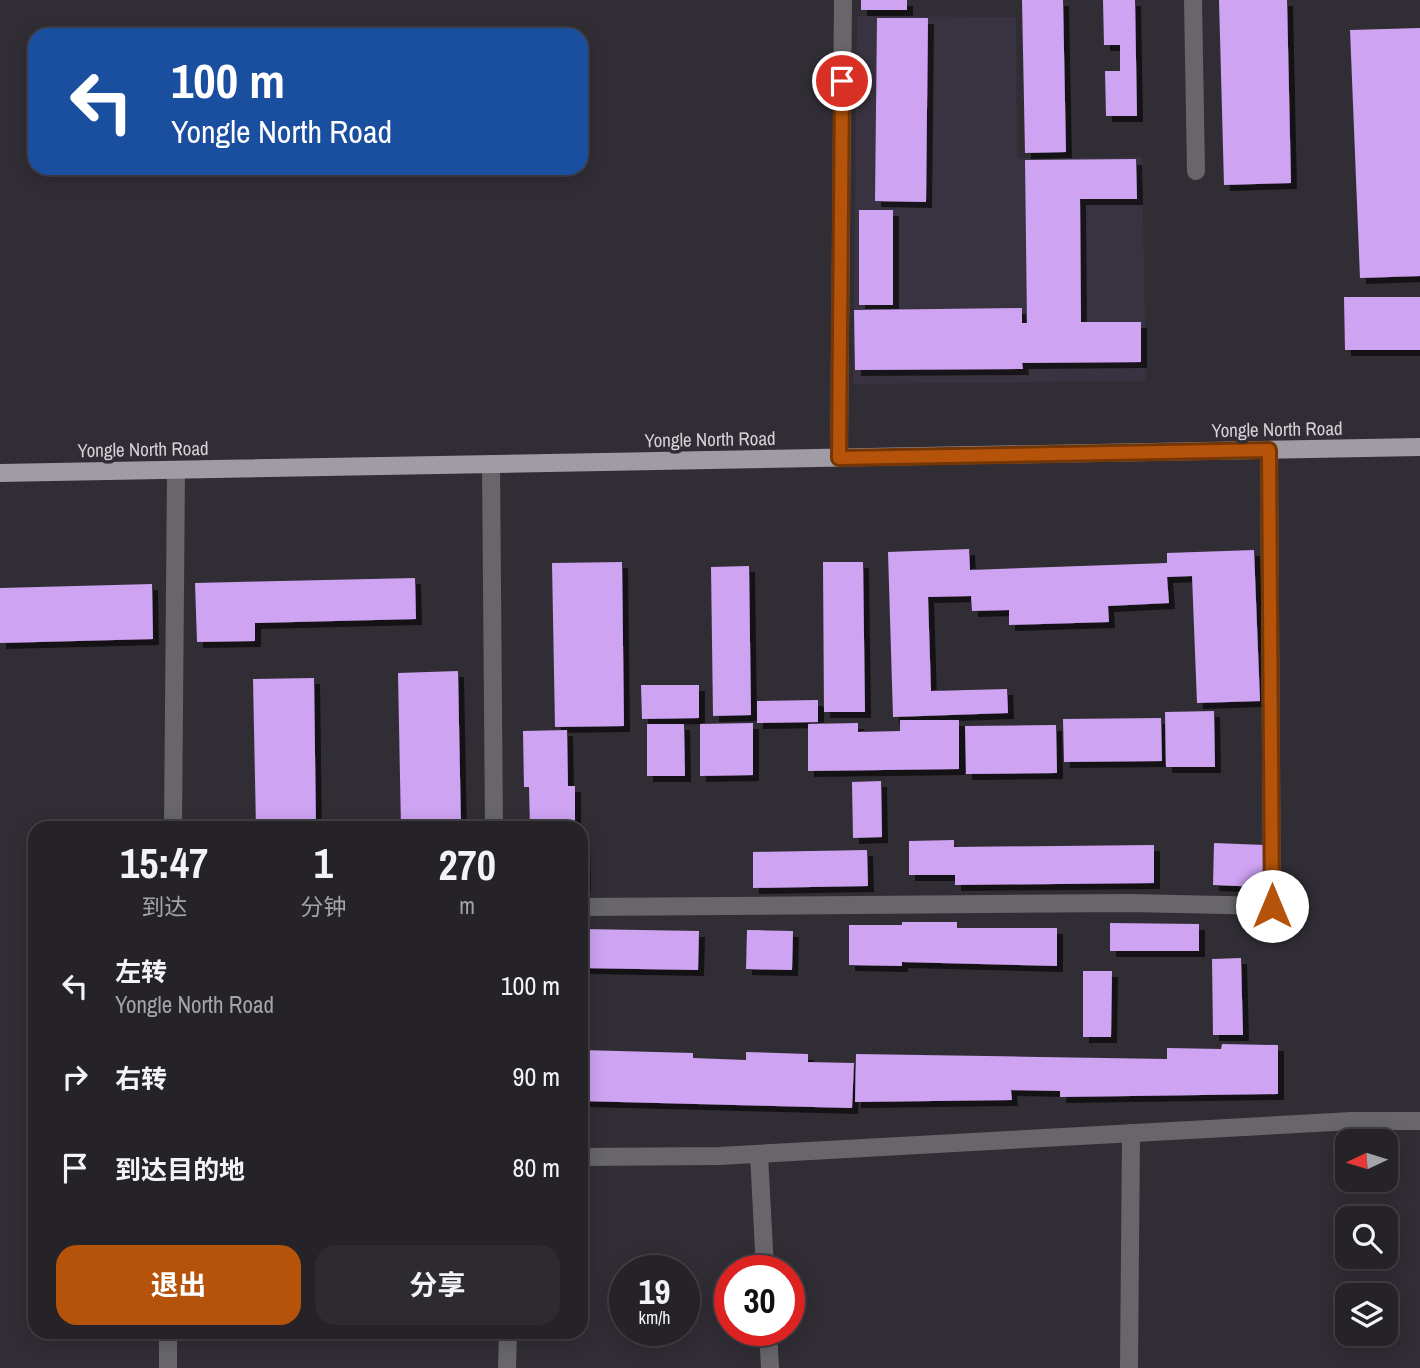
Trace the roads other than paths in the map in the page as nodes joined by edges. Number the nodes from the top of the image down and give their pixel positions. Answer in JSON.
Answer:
{"nodes":[{"id":1,"x":843,"y":0,"type":"edge"},
{"id":2,"x":1193,"y":0,"type":"edge"},
{"id":3,"x":1196,"y":171,"type":"dead end"},
{"id":4,"x":1420,"y":447,"type":"edge"},
{"id":5,"x":1269,"y":450,"type":"junction"},
{"id":6,"x":839,"y":458,"type":"junction"},
{"id":7,"x":491,"y":464,"type":"junction"},
{"id":8,"x":176,"y":470,"type":"junction"},
{"id":9,"x":0,"y":473,"type":"edge"},
{"id":10,"x":173,"y":821,"type":"edge"},
{"id":11,"x":494,"y":821,"type":"edge"},
{"id":12,"x":588,"y":907,"type":"edge"},
{"id":13,"x":1420,"y":1121,"type":"edge"},
{"id":14,"x":1131,"y":1133,"type":"junction"},
{"id":15,"x":759,"y":1154,"type":"junction"},
{"id":16,"x":588,"y":1157,"type":"edge"},
{"id":17,"x":764,"y":1255,"type":"edge"},
{"id":18,"x":168,"y":1339,"type":"edge"},
{"id":19,"x":508,"y":1339,"type":"edge"},
{"id":20,"x":769,"y":1346,"type":"edge"},
{"id":21,"x":168,"y":1368,"type":"edge"},
{"id":22,"x":507,"y":1368,"type":"edge"},
{"id":23,"x":770,"y":1368,"type":"edge"},
{"id":24,"x":1129,"y":1368,"type":"edge"}],
"edges":[{"from":1,"to":6,"type":"street"},
{"from":2,"to":3,"type":"street"},
{"from":4,"to":5,"type":"main road","name":"Yongle North Road"},
{"from":5,"to":6,"type":"main road","name":"Yongle North Road"},
{"from":5,"to":12,"type":"street"},
{"from":6,"to":7,"type":"main road","name":"Yongle North Road"},
{"from":7,"to":8,"type":"main road","name":"Yongle North Road"},
{"from":7,"to":11,"type":"street"},
{"from":8,"to":9,"type":"main road","name":"Yongle North Road"},
{"from":8,"to":10,"type":"street"},
{"from":13,"to":14,"type":"street"},
{"from":14,"to":15,"type":"street"},
{"from":14,"to":24,"type":"street"},
{"from":15,"to":16,"type":"street"},
{"from":15,"to":17,"type":"street"},
{"from":18,"to":21,"type":"street"},
{"from":19,"to":22,"type":"street"},
{"from":20,"to":23,"type":"street"}]}
